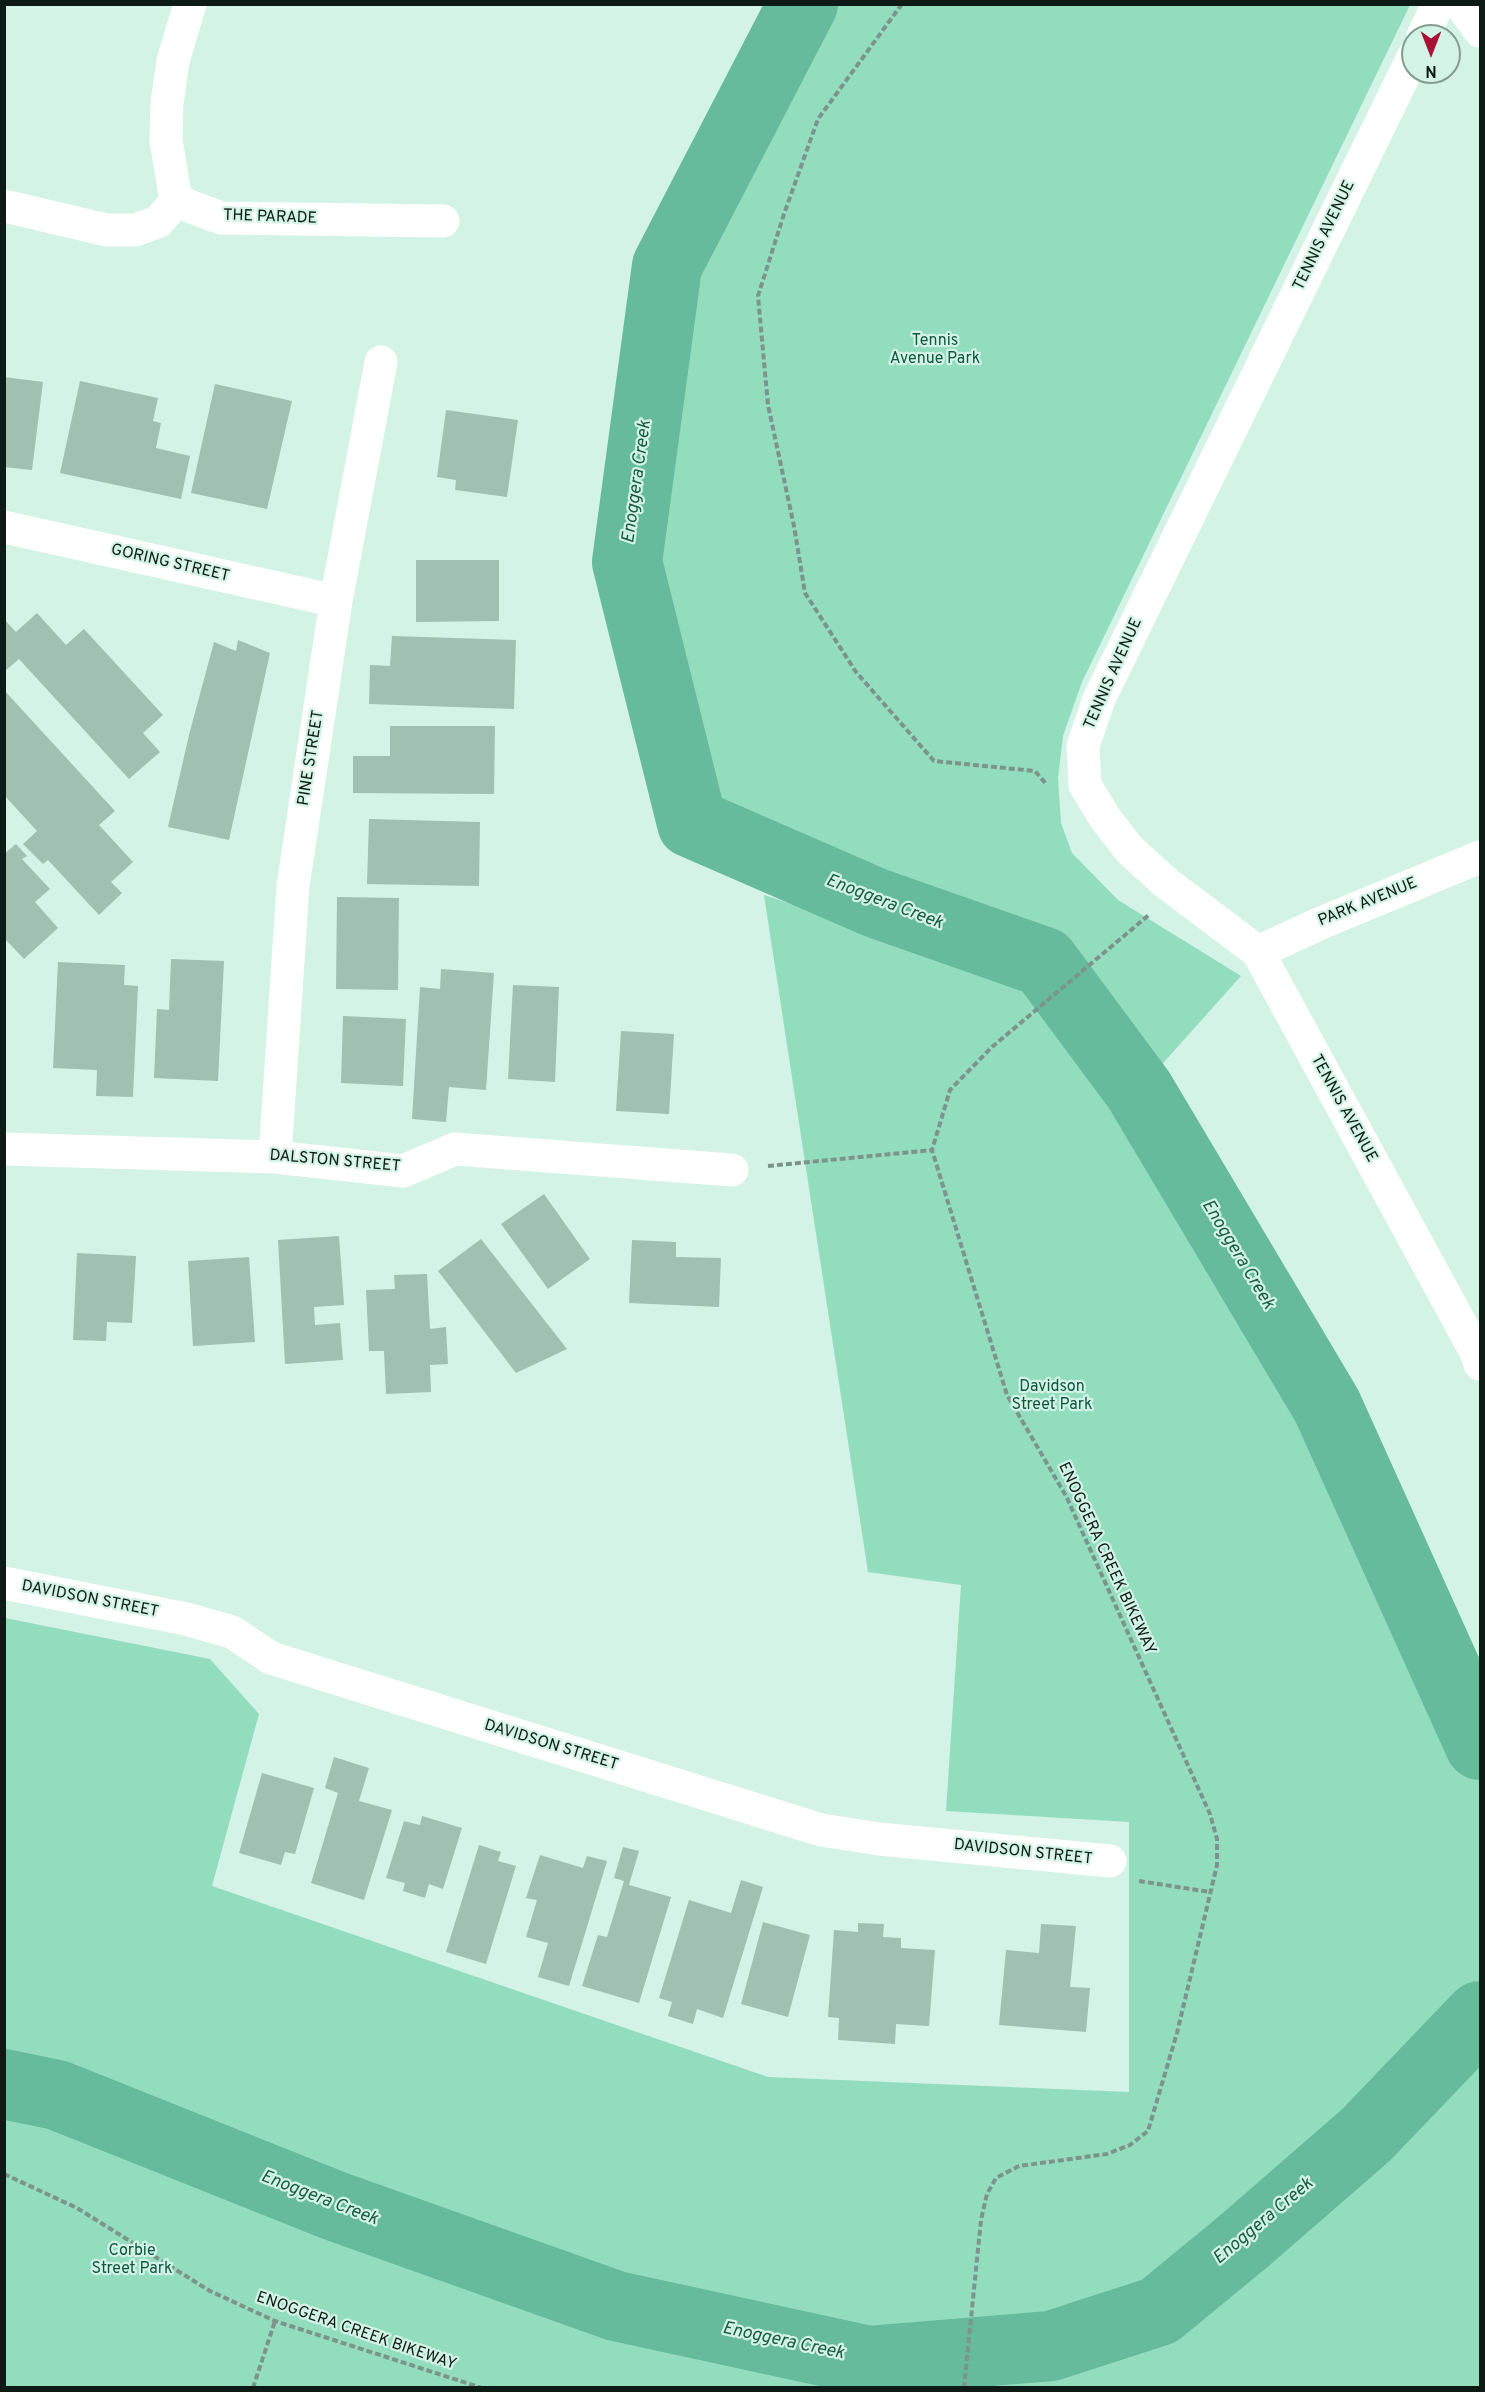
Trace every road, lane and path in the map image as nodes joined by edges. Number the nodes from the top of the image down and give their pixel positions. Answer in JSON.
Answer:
{"nodes":[{"id":1,"x":190,"y":4,"type":"edge"},
{"id":2,"x":902,"y":4,"type":"edge"},
{"id":3,"x":1438,"y":4,"type":"edge"},
{"id":4,"x":1461,"y":4,"type":"edge"},
{"id":5,"x":1429,"y":24,"type":"edge"},
{"id":6,"x":1480,"y":31,"type":"edge"},
{"id":7,"x":1401,"y":82,"type":"edge"},
{"id":8,"x":176,"y":201,"type":"junction"},
{"id":9,"x":4,"y":206,"type":"edge"},
{"id":10,"x":443,"y":221,"type":"dead end"},
{"id":11,"x":381,"y":362,"type":"dead end"},
{"id":12,"x":4,"y":527,"type":"edge"},
{"id":13,"x":336,"y":601,"type":"junction"},
{"id":14,"x":1050,"y":788,"type":"dead end"},
{"id":15,"x":1480,"y":857,"type":"edge"},
{"id":16,"x":1155,"y":910,"type":"dead end"},
{"id":17,"x":1258,"y":952,"type":"junction"},
{"id":18,"x":4,"y":1149,"type":"edge"},
{"id":19,"x":932,"y":1150,"type":"junction"},
{"id":20,"x":276,"y":1157,"type":"junction"},
{"id":21,"x":732,"y":1170,"type":"joint"},
{"id":22,"x":1480,"y":1364,"type":"edge"},
{"id":23,"x":4,"y":1583,"type":"edge"},
{"id":24,"x":1110,"y":1862,"type":"joint"},
{"id":25,"x":1210,"y":1892,"type":"junction"},
{"id":26,"x":4,"y":2174,"type":"edge"},
{"id":27,"x":276,"y":2320,"type":"junction"},
{"id":28,"x":253,"y":2388,"type":"edge"},
{"id":29,"x":482,"y":2388,"type":"edge"},
{"id":30,"x":964,"y":2388,"type":"edge"}],
"edges":[{"from":1,"to":8,"type":"street"},
{"from":2,"to":14,"type":"path"},
{"from":3,"to":5,"type":"street"},
{"from":4,"to":6,"type":"street"},
{"from":7,"to":17,"type":"street","name":"TENNIS AVENUE"},
{"from":8,"to":9,"type":"street"},
{"from":8,"to":10,"type":"street","name":"THE PARADE"},
{"from":11,"to":13,"type":"street","name":"PINE STREET"},
{"from":12,"to":13,"type":"street","name":"GORING STREET"},
{"from":13,"to":20,"type":"street","name":"PINE STREET"},
{"from":15,"to":17,"type":"street","name":"PARK AVENUE"},
{"from":16,"to":19,"type":"path"},
{"from":17,"to":22,"type":"street","name":"TENNIS AVENUE"},
{"from":18,"to":20,"type":"street","name":"DALSTON STREET"},
{"from":19,"to":21,"type":"path"},
{"from":19,"to":25,"type":"path","name":"ENOGGERA CREEK BIKEWAY"},
{"from":20,"to":21,"type":"street","name":"DALSTON STREET"},
{"from":23,"to":24,"type":"street","name":"DAVIDSON STREET"},
{"from":24,"to":25,"type":"path"},
{"from":25,"to":30,"type":"path","name":"ENOGGERA CREEK BIKEWAY"},
{"from":26,"to":27,"type":"path","name":"ENOGGERA CREEK BIKEWAY"},
{"from":27,"to":28,"type":"path"},
{"from":27,"to":29,"type":"path","name":"ENOGGERA CREEK BIKEWAY"}]}
